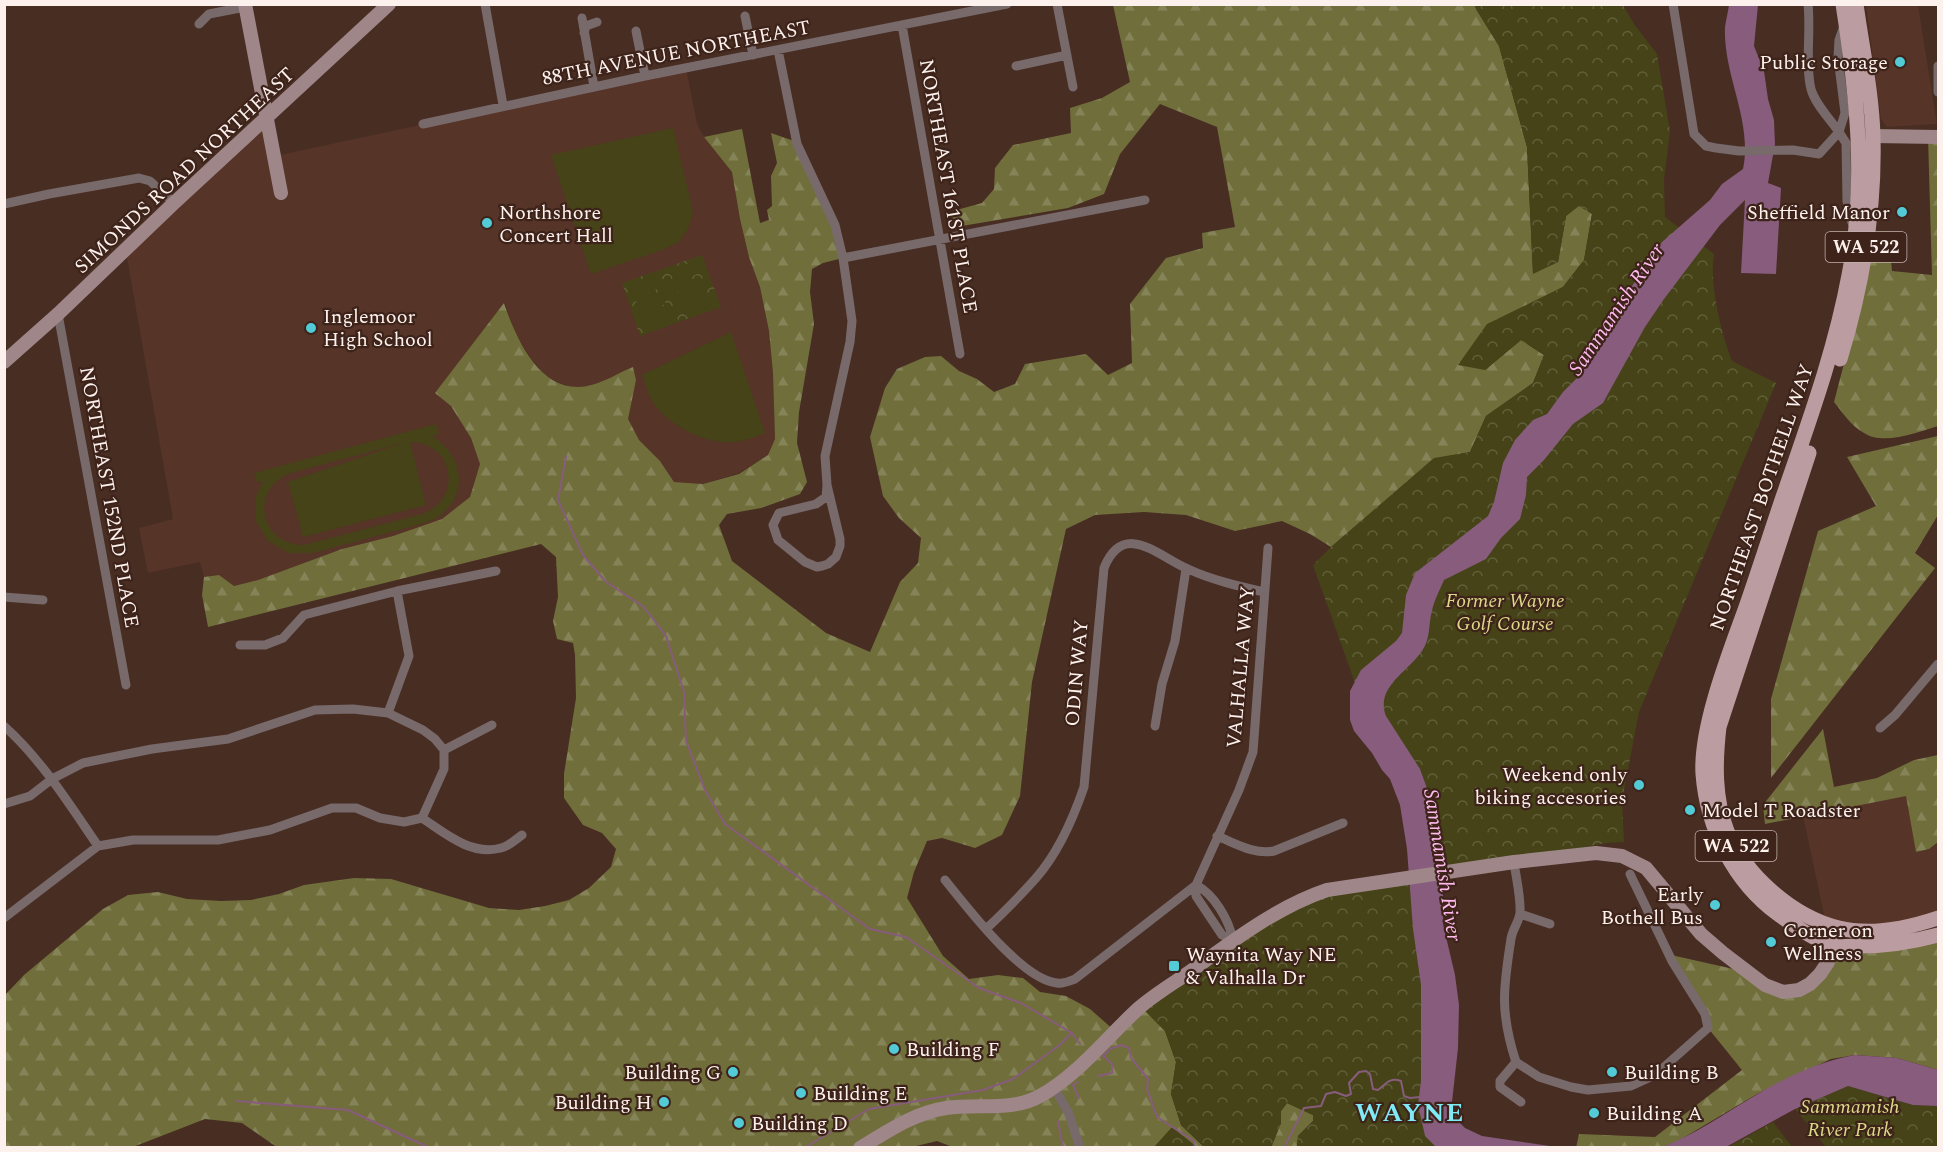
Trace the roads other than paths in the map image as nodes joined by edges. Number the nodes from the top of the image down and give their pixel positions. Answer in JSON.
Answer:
{"nodes":[{"id":1,"x":389,"y":4,"type":"edge"},
{"id":2,"x":485,"y":4,"type":"edge"},
{"id":3,"x":1007,"y":4,"type":"edge"},
{"id":4,"x":1057,"y":4,"type":"edge"},
{"id":5,"x":1673,"y":4,"type":"edge"},
{"id":6,"x":1808,"y":4,"type":"edge"},
{"id":7,"x":1843,"y":4,"type":"edge"},
{"id":8,"x":1856,"y":4,"type":"edge"},
{"id":9,"x":245,"y":6,"type":"edge"},
{"id":10,"x":745,"y":16,"type":"dead end"},
{"id":11,"x":582,"y":18,"type":"dead end"},
{"id":12,"x":1846,"y":21,"type":"junction"},
{"id":13,"x":597,"y":22,"type":"dead end"},
{"id":14,"x":199,"y":24,"type":"dead end"},
{"id":15,"x":902,"y":24,"type":"junction"},
{"id":16,"x":636,"y":31,"type":"dead end"},
{"id":17,"x":584,"y":33,"type":"junction"},
{"id":18,"x":778,"y":50,"type":"junction"},
{"id":19,"x":753,"y":55,"type":"junction"},
{"id":20,"x":1067,"y":55,"type":"junction"},
{"id":21,"x":1016,"y":66,"type":"dead end"},
{"id":22,"x":1938,"y":66,"type":"edge"},
{"id":23,"x":645,"y":76,"type":"junction"},
{"id":24,"x":594,"y":87,"type":"junction"},
{"id":25,"x":1073,"y":87,"type":"dead end"},
{"id":26,"x":1855,"y":91,"type":"junction"},
{"id":27,"x":1938,"y":92,"type":"edge"},
{"id":28,"x":503,"y":105,"type":"junction"},
{"id":29,"x":266,"y":119,"type":"junction"},
{"id":30,"x":423,"y":124,"type":"dead end"},
{"id":31,"x":1839,"y":132,"type":"junction"},
{"id":32,"x":1873,"y":136,"type":"junction"},
{"id":33,"x":1938,"y":136,"type":"edge"},
{"id":34,"x":281,"y":193,"type":"dead end"},
{"id":35,"x":1145,"y":200,"type":"dead end"},
{"id":36,"x":174,"y":203,"type":"junction"},
{"id":37,"x":4,"y":204,"type":"edge"},
{"id":38,"x":1855,"y":231,"type":"junction"},
{"id":39,"x":940,"y":241,"type":"junction"},
{"id":40,"x":843,"y":258,"type":"junction"},
{"id":41,"x":58,"y":314,"type":"junction"},
{"id":42,"x":960,"y":354,"type":"dead end"},
{"id":43,"x":4,"y":362,"type":"edge"},
{"id":44,"x":827,"y":485,"type":"junction"},
{"id":45,"x":1268,"y":548,"type":"dead end"},
{"id":46,"x":1186,"y":569,"type":"junction"},
{"id":47,"x":1759,"y":569,"type":"junction"},
{"id":48,"x":496,"y":571,"type":"dead end"},
{"id":49,"x":398,"y":591,"type":"junction"},
{"id":50,"x":1264,"y":592,"type":"junction"},
{"id":51,"x":4,"y":597,"type":"edge"},
{"id":52,"x":43,"y":600,"type":"dead end"},
{"id":53,"x":1754,"y":623,"type":"junction"},
{"id":54,"x":240,"y":645,"type":"dead end"},
{"id":55,"x":1938,"y":664,"type":"edge"},
{"id":56,"x":126,"y":685,"type":"dead end"},
{"id":57,"x":388,"y":713,"type":"junction"},
{"id":58,"x":492,"y":725,"type":"dead end"},
{"id":59,"x":4,"y":726,"type":"edge"},
{"id":60,"x":1155,"y":726,"type":"dead end"},
{"id":61,"x":1880,"y":728,"type":"dead end"},
{"id":62,"x":444,"y":750,"type":"junction"},
{"id":63,"x":52,"y":779,"type":"junction"},
{"id":64,"x":4,"y":804,"type":"edge"},
{"id":65,"x":422,"y":818,"type":"junction"},
{"id":66,"x":1343,"y":823,"type":"dead end"},
{"id":67,"x":522,"y":836,"type":"dead end"},
{"id":68,"x":1217,"y":836,"type":"junction"},
{"id":69,"x":98,"y":846,"type":"junction"},
{"id":70,"x":1514,"y":862,"type":"junction"},
{"id":71,"x":1629,"y":874,"type":"dead end"},
{"id":72,"x":945,"y":880,"type":"dead end"},
{"id":73,"x":1196,"y":885,"type":"junction"},
{"id":74,"x":1520,"y":914,"type":"junction"},
{"id":75,"x":4,"y":918,"type":"edge"},
{"id":76,"x":1938,"y":918,"type":"edge"},
{"id":77,"x":1550,"y":924,"type":"dead end"},
{"id":78,"x":1840,"y":928,"type":"junction"},
{"id":79,"x":986,"y":929,"type":"junction"},
{"id":80,"x":1938,"y":935,"type":"edge"},
{"id":81,"x":1233,"y":940,"type":"junction"},
{"id":82,"x":1834,"y":945,"type":"junction"},
{"id":83,"x":1516,"y":1062,"type":"junction"},
{"id":84,"x":1054,"y":1087,"type":"junction"},
{"id":85,"x":1521,"y":1102,"type":"dead end"},
{"id":86,"x":860,"y":1148,"type":"edge"},
{"id":87,"x":1080,"y":1148,"type":"edge"}],
"edges":[{"from":1,"to":29,"type":"main road","name":"SIMONDS ROAD NORTHEAST"},
{"from":2,"to":28,"type":"street"},
{"from":3,"to":15,"type":"street","name":"88TH AVENUE NORTHEAST"},
{"from":4,"to":20,"type":"street"},
{"from":5,"to":31,"type":"street"},
{"from":6,"to":31,"type":"street"},
{"from":7,"to":12,"type":"main road","name":"NORTHEAST BOTHELL WAY","number":"WA 522"},
{"from":8,"to":32,"type":"main road","name":"NORTHEAST BOTHELL WAY","number":"WA 522"},
{"from":9,"to":14,"type":"street"},
{"from":9,"to":29,"type":"main road"},
{"from":10,"to":19,"type":"street"},
{"from":11,"to":17,"type":"street"},
{"from":12,"to":26,"type":"main road","name":"NORTHEAST BOTHELL WAY","number":"WA 522"},
{"from":12,"to":31,"type":"street"},
{"from":13,"to":17,"type":"street"},
{"from":15,"to":18,"type":"street","name":"88TH AVENUE NORTHEAST"},
{"from":15,"to":39,"type":"street","name":"NORTHEAST 161ST PLACE"},
{"from":16,"to":23,"type":"street"},
{"from":17,"to":24,"type":"street"},
{"from":18,"to":19,"type":"street","name":"88TH AVENUE NORTHEAST"},
{"from":18,"to":40,"type":"street"},
{"from":19,"to":23,"type":"street","name":"88TH AVENUE NORTHEAST"},
{"from":20,"to":21,"type":"street"},
{"from":20,"to":25,"type":"street"},
{"from":22,"to":27,"type":"street"},
{"from":23,"to":24,"type":"street","name":"88TH AVENUE NORTHEAST"},
{"from":24,"to":28,"type":"street","name":"88TH AVENUE NORTHEAST"},
{"from":26,"to":32,"type":"main road"},
{"from":26,"to":38,"type":"main road","name":"NORTHEAST BOTHELL WAY","number":"WA 522"},
{"from":28,"to":30,"type":"street","name":"88TH AVENUE NORTHEAST"},
{"from":29,"to":34,"type":"main road"},
{"from":29,"to":36,"type":"main road","name":"SIMONDS ROAD NORTHEAST"},
{"from":31,"to":38,"type":"street"},
{"from":32,"to":33,"type":"main road"},
{"from":32,"to":53,"type":"main road","name":"NORTHEAST BOTHELL WAY","number":"WA 522"},
{"from":35,"to":39,"type":"street"},
{"from":36,"to":37,"type":"street"},
{"from":36,"to":41,"type":"main road","name":"SIMONDS ROAD NORTHEAST"},
{"from":38,"to":47,"type":"main road","name":"NORTHEAST BOTHELL WAY","number":"WA 522"},
{"from":39,"to":40,"type":"street"},
{"from":39,"to":42,"type":"street","name":"NORTHEAST 161ST PLACE"},
{"from":40,"to":44,"type":"street"},
{"from":41,"to":43,"type":"main road","name":"SIMONDS ROAD NORTHEAST"},
{"from":41,"to":56,"type":"street","name":"NORTHEAST 152ND PLACE"},
{"from":44,"to":44,"type":"street"},
{"from":45,"to":50,"type":"street","name":"VALHALLA WAY"},
{"from":46,"to":50,"type":"street","name":"ODIN WAY"},
{"from":46,"to":60,"type":"street"},
{"from":46,"to":79,"type":"street","name":"ODIN WAY"},
{"from":47,"to":53,"type":"main road"},
{"from":47,"to":82,"type":"main road","name":"NORTHEAST BOTHELL WAY","number":"WA 522"},
{"from":48,"to":49,"type":"street"},
{"from":49,"to":54,"type":"street"},
{"from":49,"to":57,"type":"street"},
{"from":50,"to":68,"type":"street","name":"VALHALLA WAY"},
{"from":51,"to":52,"type":"street"},
{"from":53,"to":78,"type":"main road","name":"NORTHEAST BOTHELL WAY","number":"WA 522"},
{"from":55,"to":61,"type":"street"},
{"from":57,"to":62,"type":"street"},
{"from":57,"to":63,"type":"street"},
{"from":58,"to":62,"type":"street"},
{"from":59,"to":63,"type":"street"},
{"from":62,"to":65,"type":"street"},
{"from":63,"to":64,"type":"street"},
{"from":63,"to":69,"type":"street"},
{"from":65,"to":67,"type":"street"},
{"from":65,"to":69,"type":"street"},
{"from":66,"to":68,"type":"street"},
{"from":68,"to":73,"type":"street","name":"VALHALLA WAY"},
{"from":69,"to":75,"type":"street"},
{"from":70,"to":74,"type":"street"},
{"from":70,"to":81,"type":"main road"},
{"from":70,"to":82,"type":"main road"},
{"from":71,"to":83,"type":"street"},
{"from":72,"to":79,"type":"street"},
{"from":73,"to":79,"type":"street"},
{"from":73,"to":81,"type":"street"},
{"from":74,"to":77,"type":"street"},
{"from":74,"to":83,"type":"street"},
{"from":76,"to":78,"type":"main road","number":"WA 522"},
{"from":78,"to":82,"type":"main road"},
{"from":80,"to":82,"type":"main road","number":"WA 522"},
{"from":81,"to":84,"type":"main road"},
{"from":83,"to":85,"type":"street"},
{"from":84,"to":86,"type":"main road"},
{"from":84,"to":87,"type":"street"}]}
